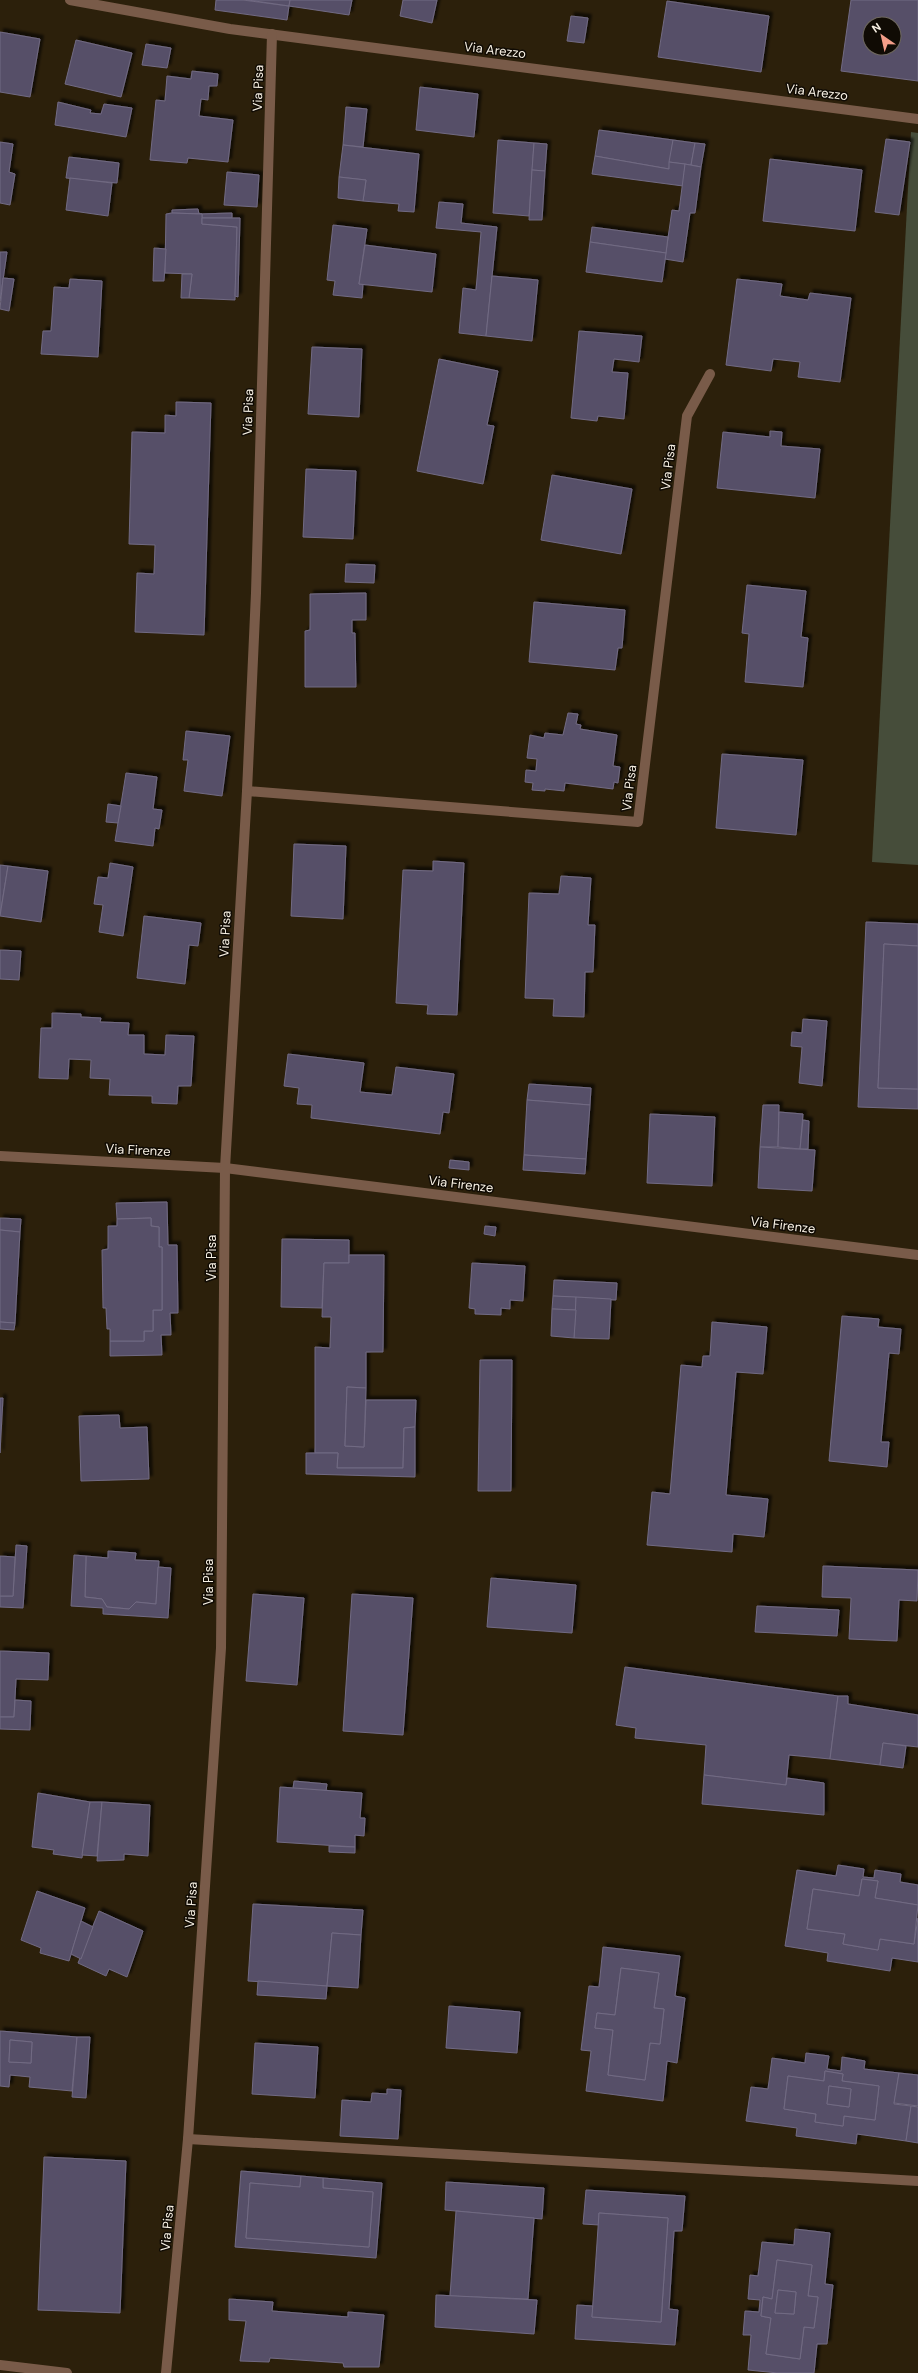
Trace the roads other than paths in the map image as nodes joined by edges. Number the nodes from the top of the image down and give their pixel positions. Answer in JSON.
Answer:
{"nodes":[{"id":1,"x":70,"y":0,"type":"edge"},
{"id":2,"x":97,"y":3,"type":"edge"},
{"id":3,"x":272,"y":34,"type":"junction"},
{"id":4,"x":918,"y":119,"type":"edge"},
{"id":5,"x":710,"y":374,"type":"dead end"},
{"id":6,"x":247,"y":790,"type":"junction"},
{"id":7,"x":0,"y":1156,"type":"edge"},
{"id":8,"x":225,"y":1168,"type":"junction"},
{"id":9,"x":918,"y":1255,"type":"edge"},
{"id":10,"x":188,"y":2139,"type":"junction"},
{"id":11,"x":918,"y":2181,"type":"edge"},
{"id":12,"x":0,"y":2364,"type":"edge"},
{"id":13,"x":67,"y":2373,"type":"edge"},
{"id":14,"x":166,"y":2373,"type":"edge"}],
"edges":[{"from":1,"to":2,"type":"street","name":"Via Arezzo"},
{"from":2,"to":3,"type":"street","name":"Via Arezzo"},
{"from":3,"to":4,"type":"street","name":"Via Arezzo"},
{"from":3,"to":6,"type":"street","name":"Via Pisa"},
{"from":5,"to":6,"type":"street","name":"Via Pisa"},
{"from":6,"to":8,"type":"street","name":"Via Pisa"},
{"from":7,"to":8,"type":"street","name":"Via Firenze"},
{"from":8,"to":9,"type":"street","name":"Via Firenze"},
{"from":8,"to":10,"type":"street","name":"Via Pisa"},
{"from":10,"to":11,"type":"street"},
{"from":10,"to":14,"type":"street","name":"Via Pisa"},
{"from":12,"to":13,"type":"street"}]}
